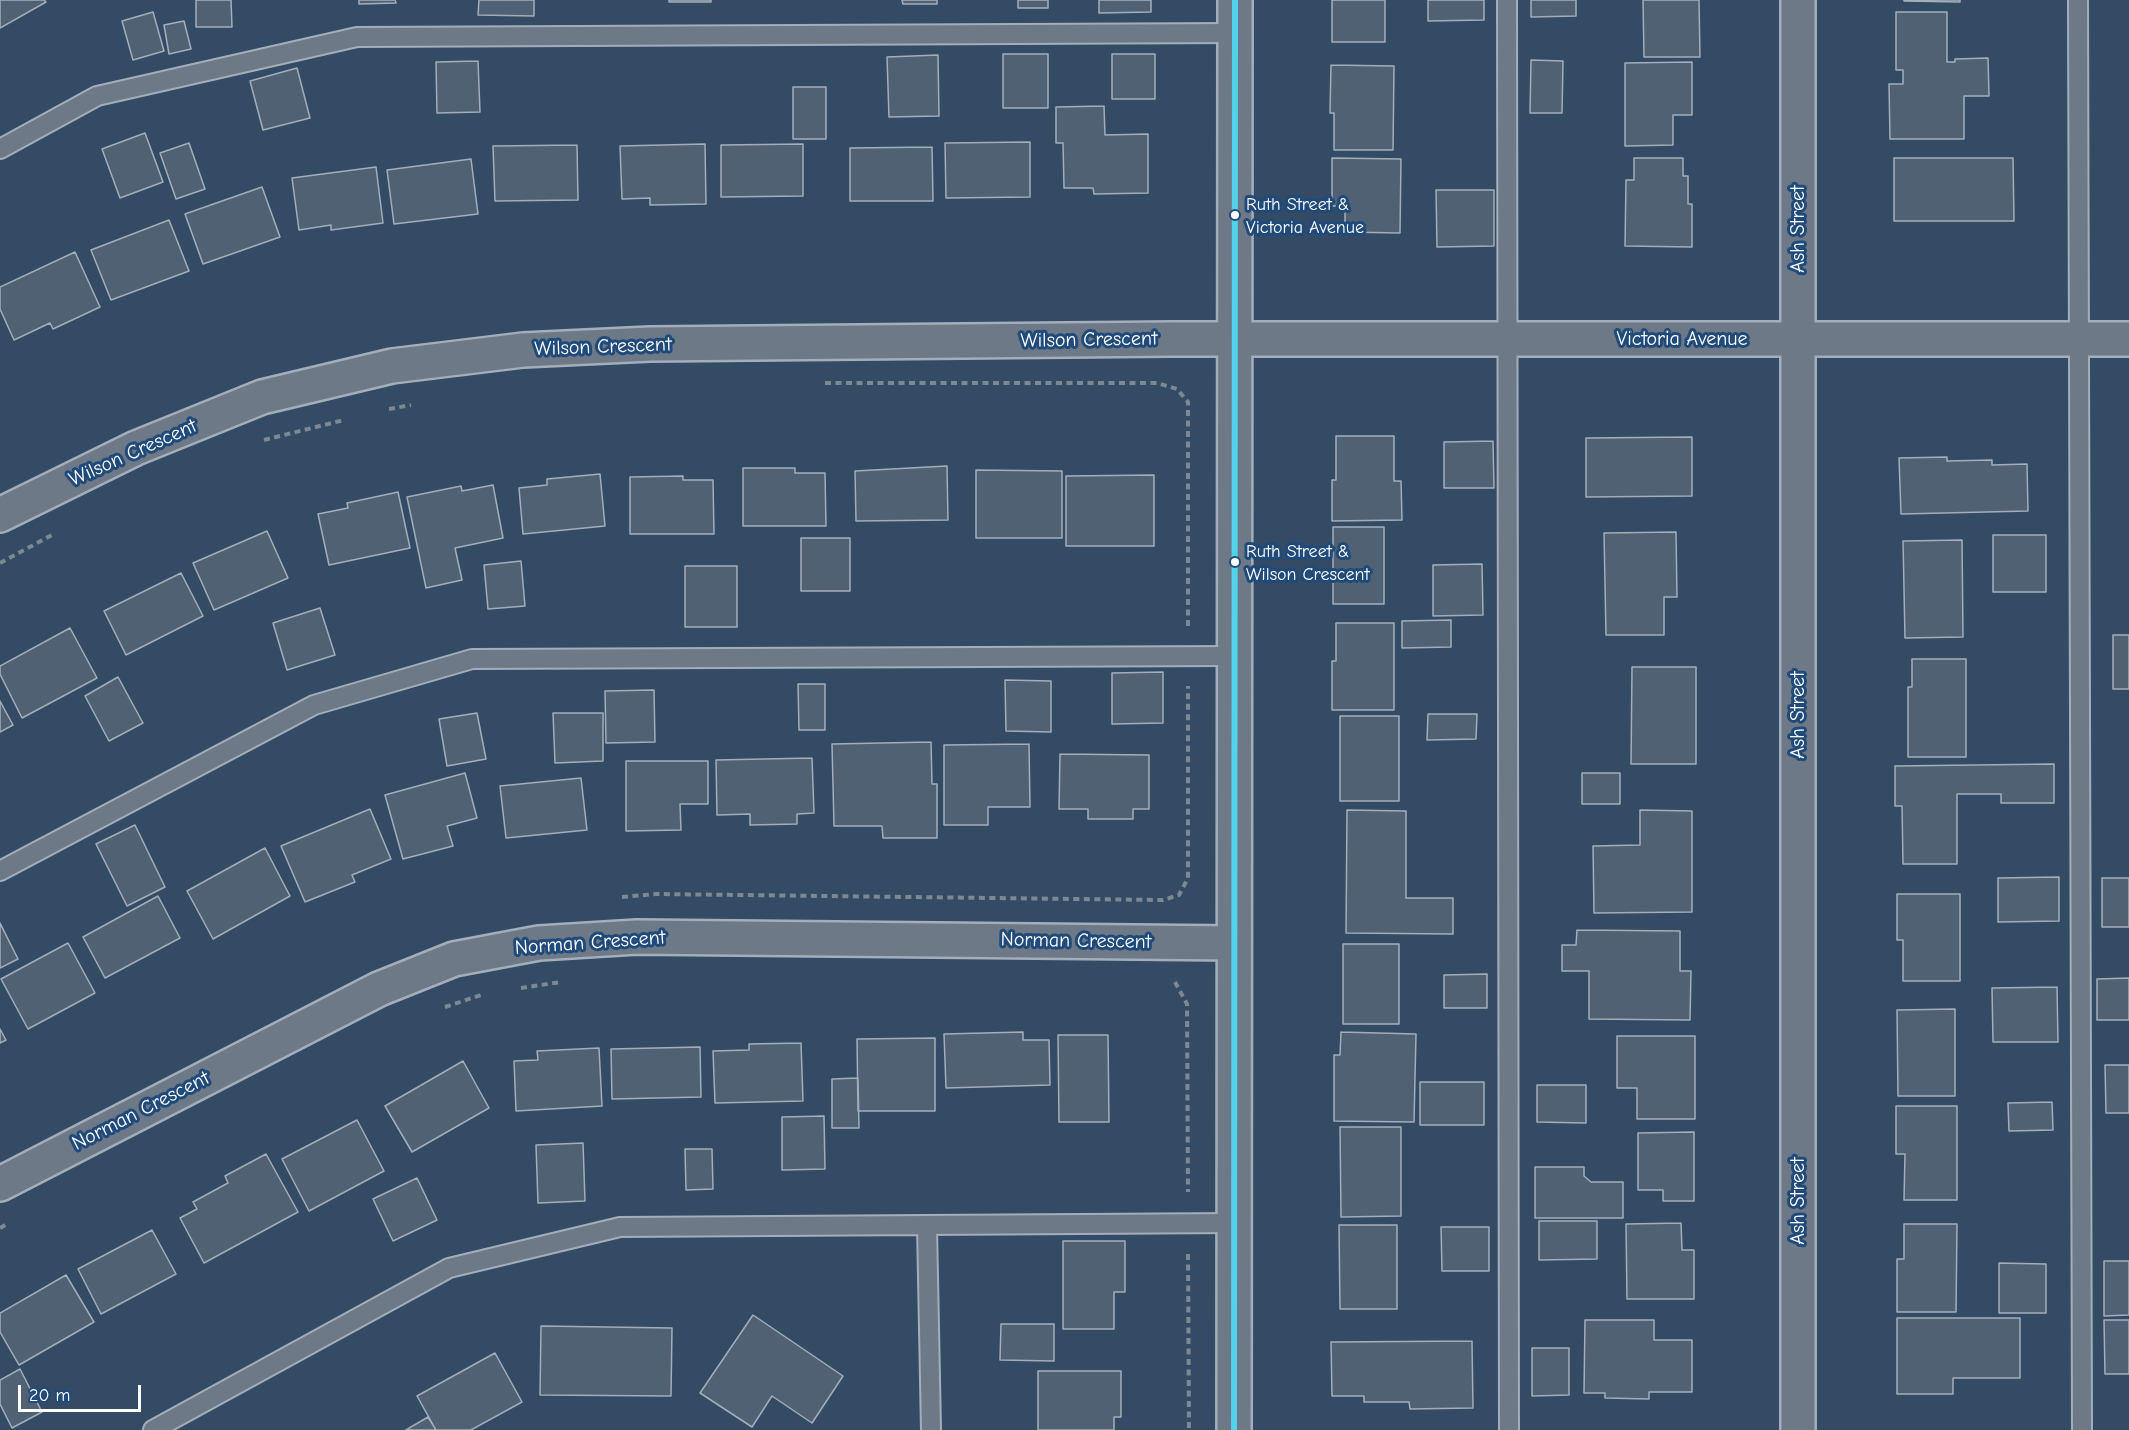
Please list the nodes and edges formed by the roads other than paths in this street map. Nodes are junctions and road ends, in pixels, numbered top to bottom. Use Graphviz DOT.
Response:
graph roads {
  1 [pos="1235,0"];
  2 [pos="1507,0"];
  3 [pos="1798,0"];
  4 [pos="2078,0"];
  5 [pos="1235,33"];
  6 [pos="0,149"];
  7 [pos="1235,339"];
  8 [pos="1506,339"];
  9 [pos="1798,339"];
  10 [pos="2079,339"];
  11 [pos="2129,339"];
  12 [pos="0,515"];
  13 [pos="1235,656"];
  14 [pos="0,871"];
  15 [pos="1234,943"];
  16 [pos="0,1184"];
  17 [pos="1234,1223"];
  18 [pos="927,1226"];
  19 [pos="153,1430"];
  20 [pos="931,1430"];
  21 [pos="1234,1430"];
  22 [pos="1509,1430"];
  23 [pos="1798,1430"];
  24 [pos="2082,1430"];
  1 -- 5 [label="street"];
  2 -- 8 [label="lane"];
  3 -- 9 [label="street, Ash Street"];
  4 -- 10 [label="lane"];
  5 -- 6 [label="lane"];
  5 -- 7 [label="street"];
  7 -- 8 [label="street, Victoria Avenue"];
  7 -- 12 [label="street, Wilson Crescent"];
  7 -- 13 [label="street"];
  8 -- 9 [label="street, Victoria Avenue"];
  8 -- 22 [label="lane"];
  9 -- 10 [label="street, Victoria Avenue"];
  9 -- 23 [label="street, Ash Street"];
  10 -- 11 [label="street, Victoria Avenue"];
  10 -- 24 [label="lane"];
  13 -- 14 [label="lane"];
  13 -- 15 [label="street"];
  15 -- 16 [label="street, Norman Crescent"];
  15 -- 17 [label="street"];
  17 -- 18 [label="lane"];
  17 -- 21 [label="street"];
  18 -- 19 [label="lane"];
  18 -- 20 [label="lane"];
}
